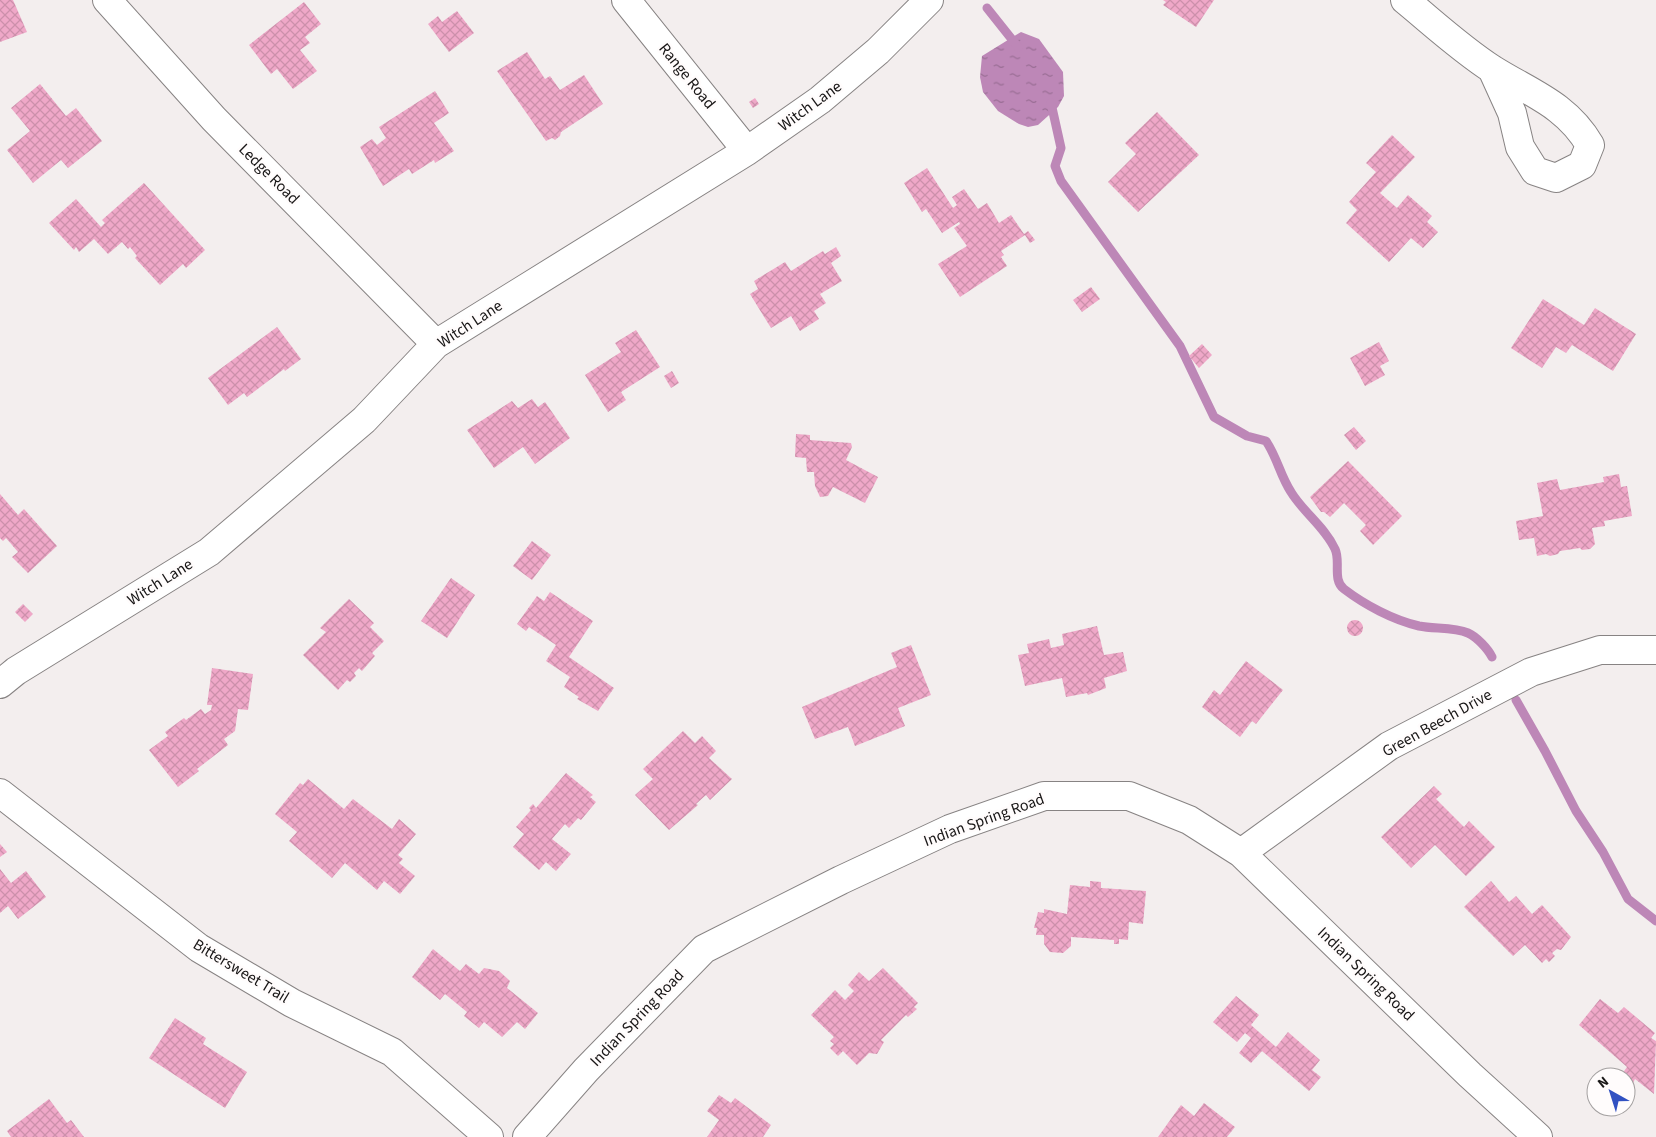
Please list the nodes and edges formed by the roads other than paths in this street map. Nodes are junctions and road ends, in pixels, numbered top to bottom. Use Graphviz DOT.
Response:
graph roads {
  1 [pos="107,0"];
  2 [pos="626,0"];
  3 [pos="929,0"];
  4 [pos="1405,0"];
  5 [pos="1492,69"];
  6 [pos="747,151"];
  7 [pos="436,344"];
  8 [pos="1656,650"];
  9 [pos="5,670"];
  10 [pos="0,793"];
  11 [pos="1241,853"];
  12 [pos="489,1137"];
  13 [pos="527,1137"];
  14 [pos="1538,1137"];
  1 -- 7 [label="street, Ledge Road"];
  2 -- 6 [label="street, Range Road"];
  3 -- 6 [label="street, Witch Lane"];
  4 -- 5 [label="street"];
  6 -- 7 [label="street, Witch Lane"];
  7 -- 9 [label="street, Witch Lane"];
  8 -- 11 [label="street, Green Beech Drive"];
  10 -- 12 [label="street, Bittersweet Trail"];
  11 -- 13 [label="street, Indian Spring Road"];
  11 -- 14 [label="street, Indian Spring Road"];
}
